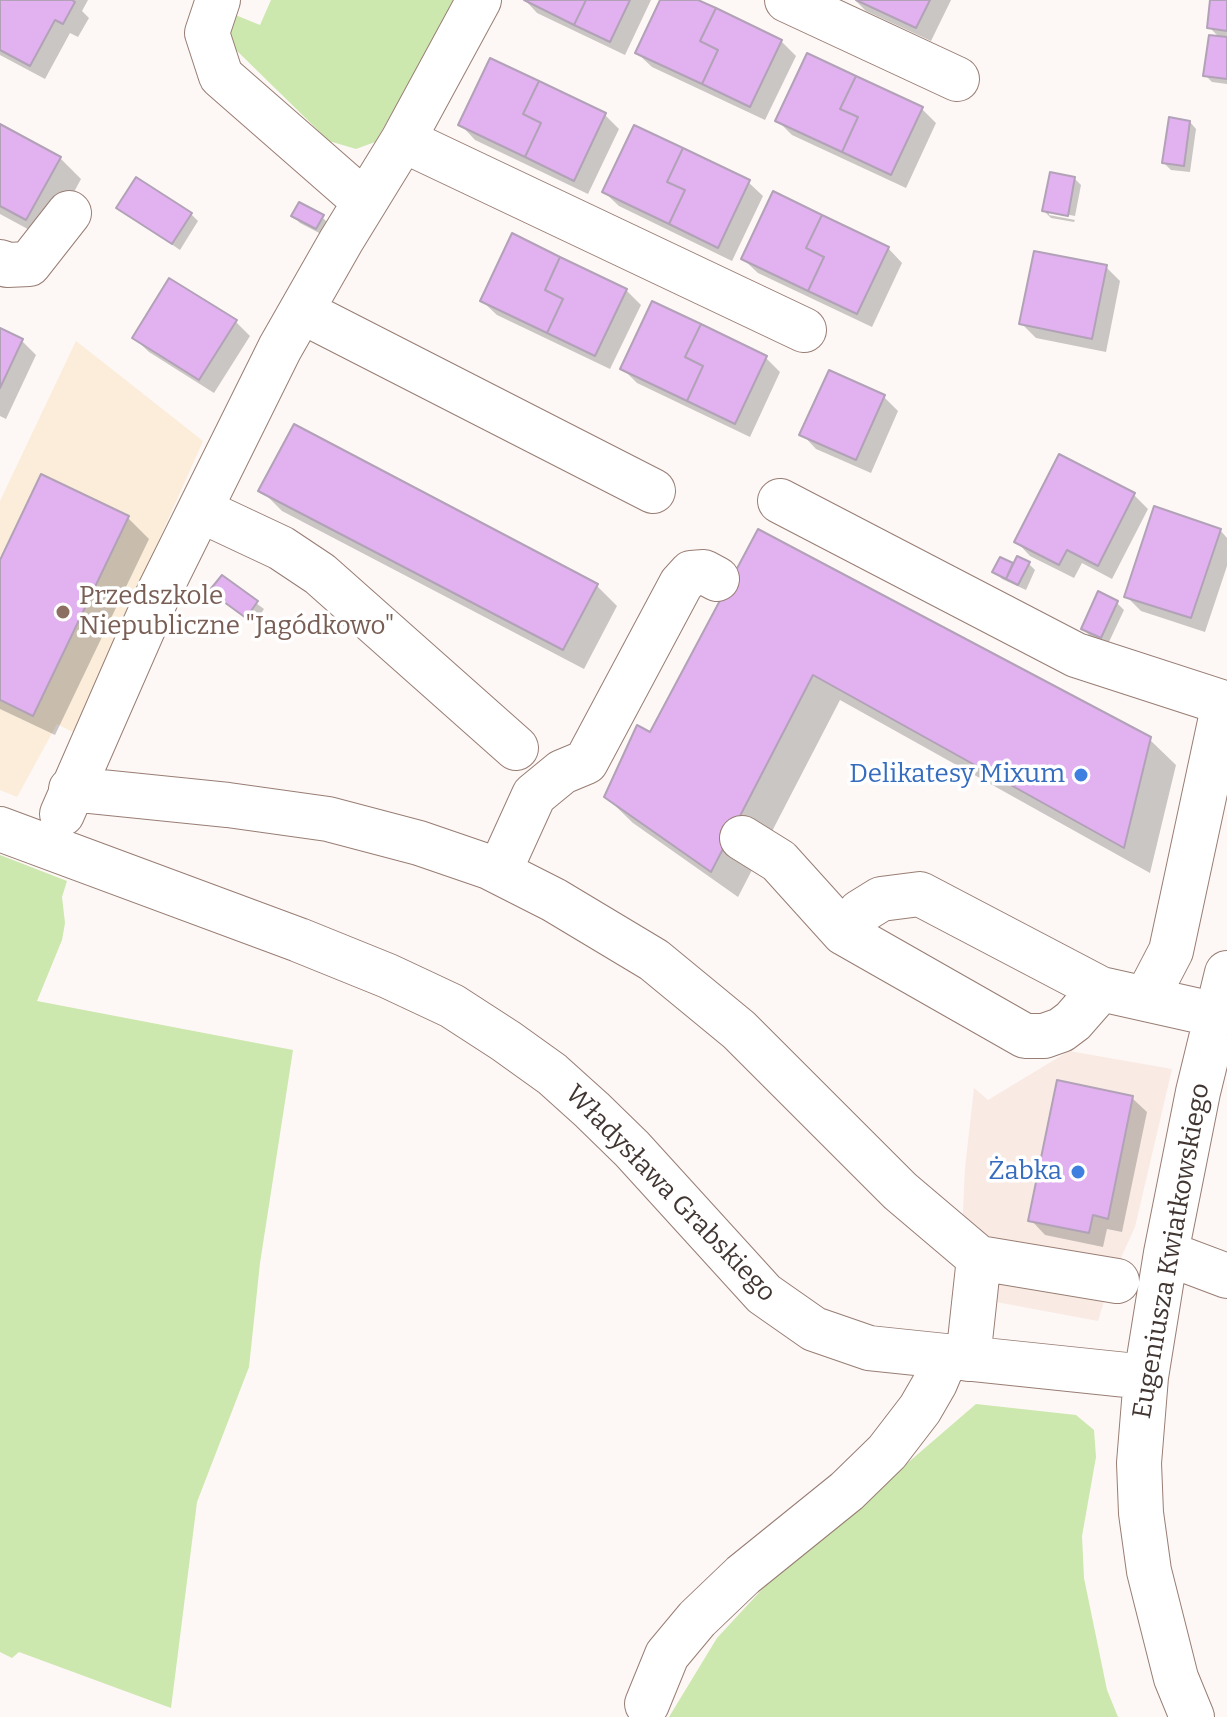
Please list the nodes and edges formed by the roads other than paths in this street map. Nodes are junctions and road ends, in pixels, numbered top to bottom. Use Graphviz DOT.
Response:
graph roads {
  1 [pos="218,0"];
  2 [pos="479,0"];
  3 [pos="787,0"];
  4 [pos="957,79"];
  5 [pos="403,140"];
  6 [pos="365,202"];
  7 [pos="69,213"];
  8 [pos="0,262"];
  9 [pos="301,311"];
  10 [pos="804,330"];
  11 [pos="653,491"];
  12 [pos="780,501"];
  13 [pos="200,510"];
  14 [pos="717,579"];
  15 [pos="1226,704"];
  16 [pos="516,748"];
  17 [pos="71,789"];
  18 [pos="0,829"];
  19 [pos="742,838"];
  20 [pos="50,847"];
  21 [pos="499,872"];
  22 [pos="844,933"];
  23 [pos="1227,973"];
  24 [pos="1101,989"];
  25 [pos="1146,999"];
  26 [pos="1217,1015"];
  27 [pos="1166,1253"];
  28 [pos="979,1258"];
  29 [pos="1227,1276"];
  30 [pos="1117,1281"];
  31 [pos="957,1358"];
  32 [pos="1146,1377"];
  33 [pos="647,1704"];
  34 [pos="1192,1717"];
  1 -- 6 [label="street"];
  2 -- 5 [label="street"];
  3 -- 4 [label="street"];
  5 -- 6 [label="street"];
  5 -- 10 [label="street"];
  6 -- 9 [label="street"];
  7 -- 8 [label="street"];
  9 -- 11 [label="street"];
  9 -- 13 [label="street"];
  12 -- 15 [label="street"];
  13 -- 16 [label="street"];
  13 -- 17 [label="street"];
  14 -- 21 [label="street"];
  15 -- 25 [label="street"];
  17 -- 20 [label="street"];
  17 -- 21 [label="street"];
  18 -- 20 [label="street, Władysława Grabskiego"];
  19 -- 22 [label="street"];
  20 -- 31 [label="street, Władysława Grabskiego"];
  21 -- 28 [label="street"];
  22 -- 24 [label="street"];
  22 -- 24 [label="street"];
  23 -- 26 [label="street, Eugeniusza Kwiatkowskiego"];
  24 -- 25 [label="street"];
  25 -- 26 [label="street"];
  26 -- 27 [label="street, Eugeniusza Kwiatkowskiego"];
  27 -- 29 [label="street"];
  27 -- 32 [label="street, Eugeniusza Kwiatkowskiego"];
  28 -- 30 [label="street"];
  28 -- 31 [label="street"];
  31 -- 32 [label="street, Władysława Grabskiego"];
  31 -- 33 [label="street"];
  32 -- 34 [label="street, Eugeniusza Kwiatkowskiego"];
}
